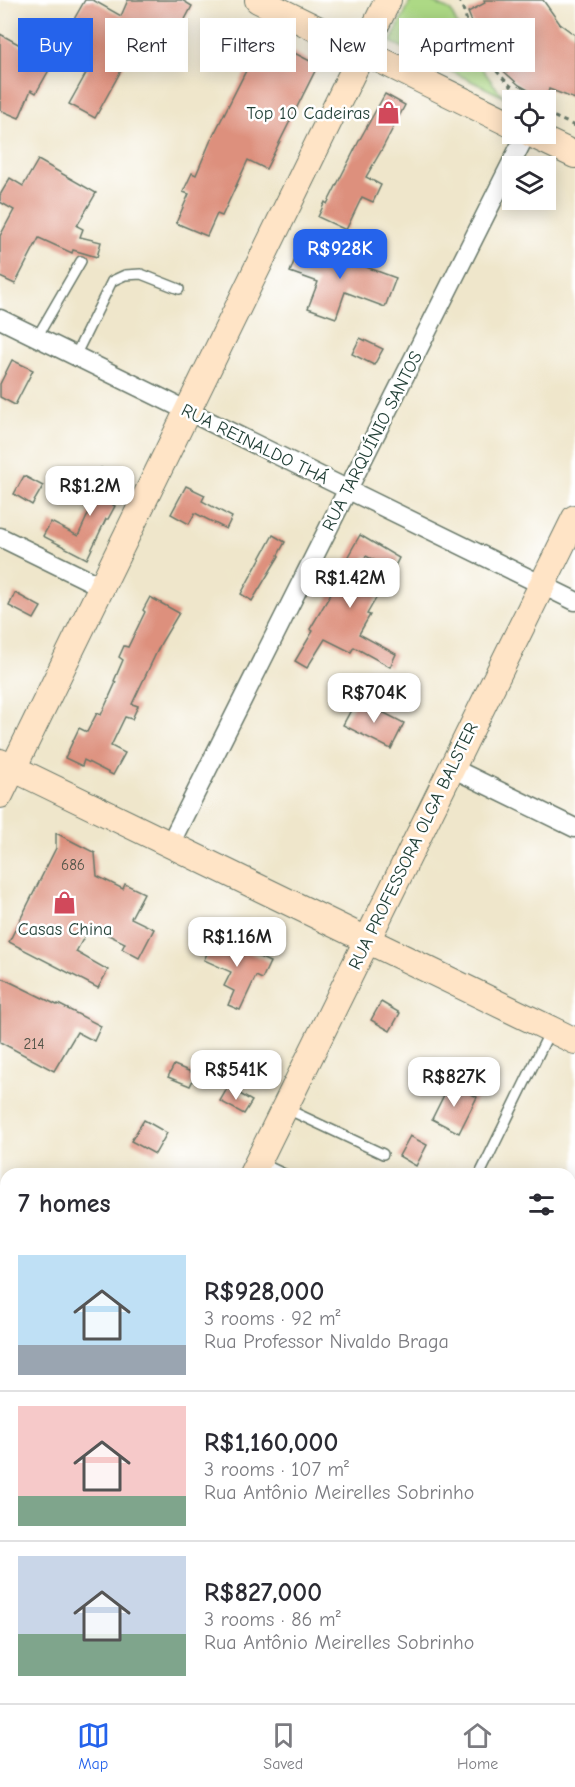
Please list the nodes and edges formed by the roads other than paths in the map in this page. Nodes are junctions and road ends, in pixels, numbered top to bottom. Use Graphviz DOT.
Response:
graph roads {
  1 [pos="258,0"];
  2 [pos="388,0"];
  3 [pos="379,18"];
  4 [pos="308,24"];
  5 [pos="387,63"];
  6 [pos="353,72"];
  7 [pos="502,120"];
  8 [pos="521,144"];
  9 [pos="552,144"];
  10 [pos="575,155"];
  11 [pos="81,261"];
  12 [pos="179,289"];
  13 [pos="0,319"];
  14 [pos="37,337"];
  15 [pos="75,356"];
  16 [pos="187,411"];
  17 [pos="347,490"];
  18 [pos="575,518"];
  19 [pos="0,537"];
  20 [pos="542,585"];
  21 [pos="102,586"];
  22 [pos="575,601"];
  23 [pos="7,765"];
  24 [pos="452,768"];
  25 [pos="0,795"];
  26 [pos="575,828"];
  27 [pos="170,844"];
  28 [pos="367,940"];
  29 [pos="551,1029"];
  30 [pos="575,1041"];
  31 [pos="285,1108"];
  32 [pos="383,1154"];
  33 [pos="255,1168"];
  34 [pos="483,1168"];
  1 -- 4 [label="main road"];
  2 -- 3 [label="main road"];
  5 -- 7 [label="main road"];
  6 -- 16 [label="main road"];
  8 -- 17 [label="street, RUA TARQUÍNIO SANTOS"];
  9 -- 10 [label="main road"];
  11 -- 14 [label="lane"];
  12 -- 15 [label="lane"];
  13 -- 14 [label="street, RUA REINALDO THÁ"];
  14 -- 15 [label="street, RUA REINALDO THÁ"];
  15 -- 16 [label="street, RUA REINALDO THÁ"];
  16 -- 17 [label="street, RUA REINALDO THÁ"];
  16 -- 21 [label="main road"];
  17 -- 20 [label="street, RUA REINALDO THÁ"];
  17 -- 27 [label="street, RUA TARQUÍNIO SANTOS"];
  18 -- 20 [label="main road, RUA PROFESSORA OLGA BALSTER"];
  19 -- 21 [label="street"];
  20 -- 22 [label="street, RUA REINALDO THÁ"];
  20 -- 24 [label="main road, RUA PROFESSORA OLGA BALSTER"];
  21 -- 23 [label="main road"];
  23 -- 25 [label="main road"];
  23 -- 27 [label="main road"];
  24 -- 26 [label="street"];
  24 -- 28 [label="main road, RUA PROFESSORA OLGA BALSTER"];
  27 -- 28 [label="main road"];
  28 -- 29 [label="main road"];
  28 -- 31 [label="main road, RUA PROFESSORA OLGA BALSTER"];
  29 -- 30 [label="main road"];
  29 -- 34 [label="lane"];
  31 -- 32 [label="lane"];
  31 -- 33 [label="main road, RUA PROFESSORA OLGA BALSTER"];
}
